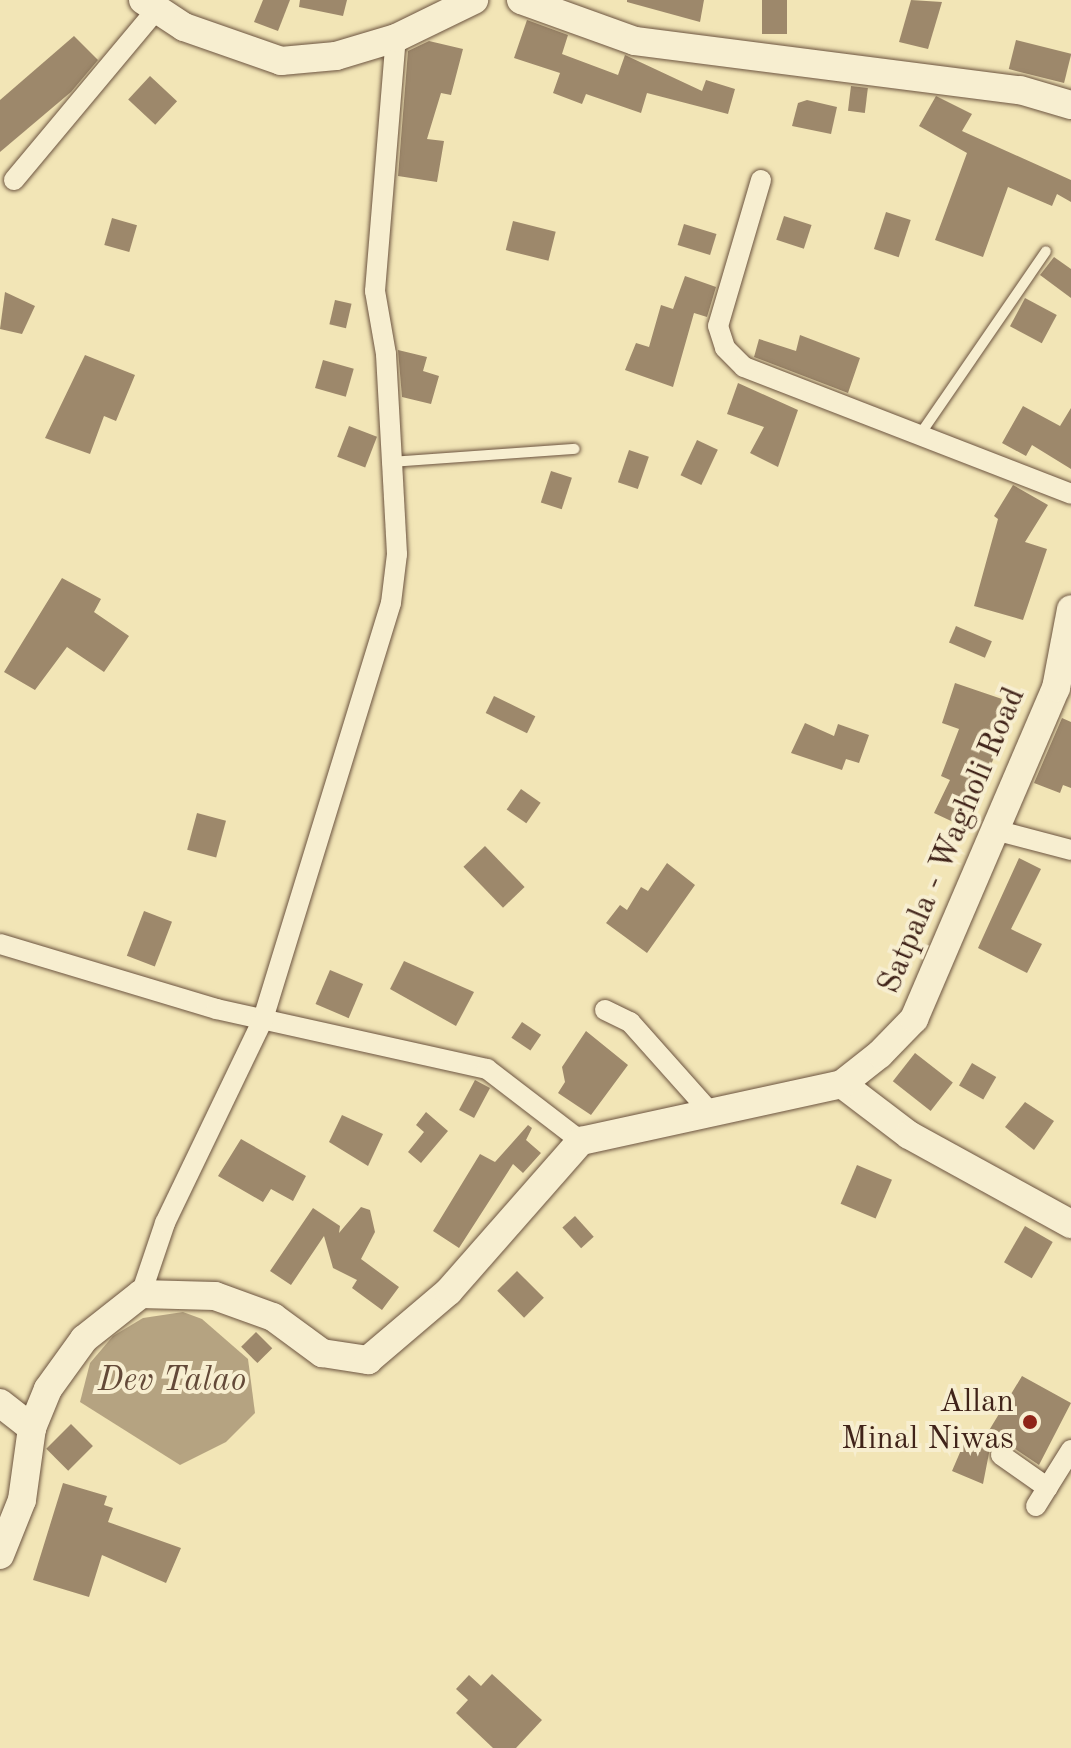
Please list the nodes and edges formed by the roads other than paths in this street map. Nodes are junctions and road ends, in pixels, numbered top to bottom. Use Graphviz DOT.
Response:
graph roads {
  1 [pos="474,0"];
  2 [pos="521,0"];
  3 [pos="148,3"];
  4 [pos="396,38"];
  5 [pos="1071,105"];
  6 [pos="14,180"];
  7 [pos="761,180"];
  8 [pos="1046,251"];
  9 [pos="919,436"];
  10 [pos="575,449"];
  11 [pos="392,462"];
  12 [pos="1071,494"];
  13 [pos="1071,609"];
  14 [pos="995,830"];
  15 [pos="1071,850"];
  16 [pos="0,944"];
  17 [pos="605,1010"];
  18 [pos="263,1019"];
  19 [pos="842,1084"];
  20 [pos="711,1113"];
  21 [pos="581,1141"];
  22 [pos="1071,1224"];
  23 [pos="141,1294"];
  24 [pos="0,1403"];
  25 [pos="32,1428"];
  26 [pos="1071,1450"];
  27 [pos="1001,1455"];
  28 [pos="1048,1488"];
  29 [pos="1036,1506"];
  30 [pos="0,1555"];
  1 -- 4 [label="main road"];
  2 -- 5 [label="main road"];
  3 -- 4 [label="main road"];
  3 -- 6 [label="street"];
  4 -- 11 [label="street"];
  7 -- 9 [label="street"];
  8 -- 9 [label="lane"];
  9 -- 12 [label="street"];
  10 -- 11 [label="lane"];
  11 -- 18 [label="street"];
  13 -- 14 [label="main road, Satpala - Wagholi Road"];
  14 -- 15 [label="street"];
  14 -- 19 [label="main road, Satpala - Wagholi Road"];
  16 -- 18 [label="street"];
  17 -- 20 [label="street"];
  18 -- 21 [label="street"];
  18 -- 23 [label="street"];
  19 -- 20 [label="main road, Satpala - Wagholi Road"];
  19 -- 22 [label="main road"];
  20 -- 21 [label="main road, Satpala - Wagholi Road"];
  21 -- 23 [label="main road"];
  23 -- 25 [label="main road"];
  24 -- 25 [label="main road"];
  25 -- 30 [label="main road"];
  26 -- 28 [label="street"];
  27 -- 28 [label="street"];
  28 -- 29 [label="street"];
}
